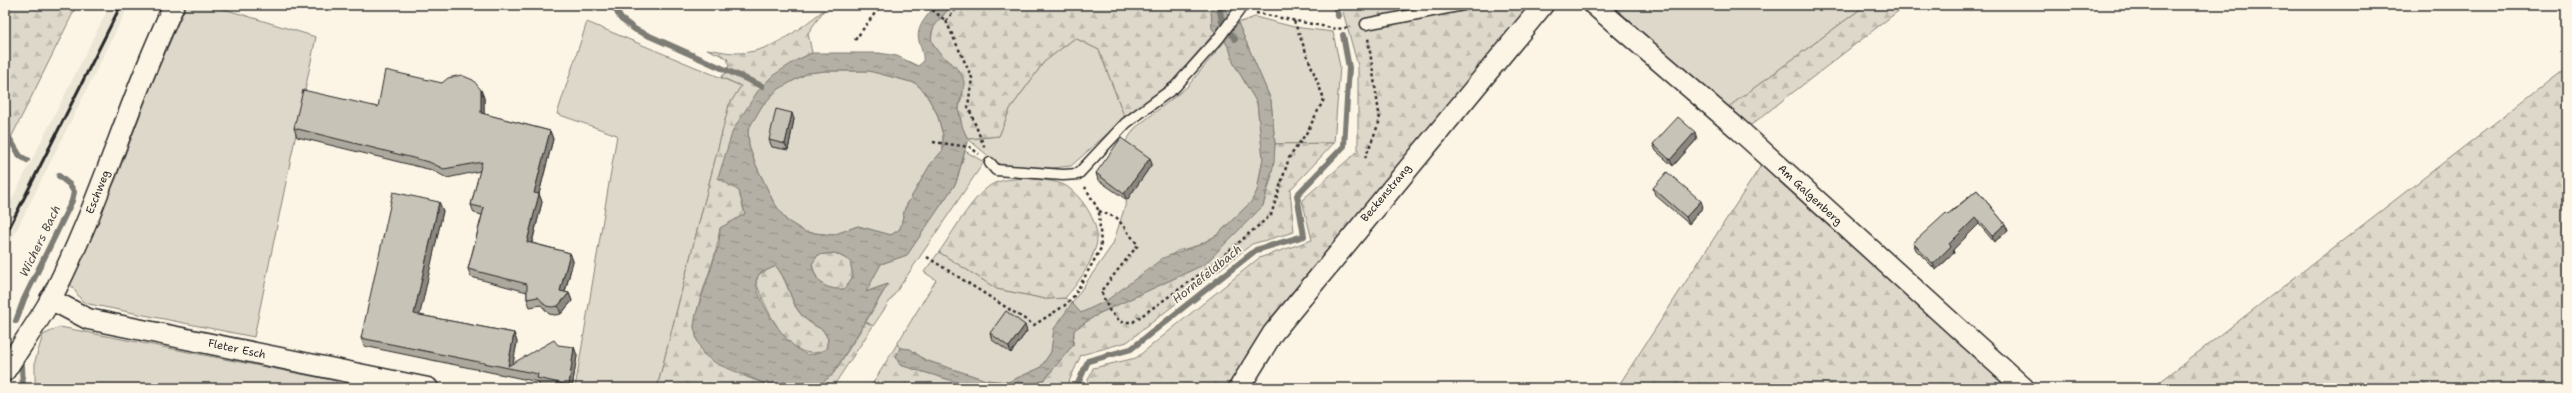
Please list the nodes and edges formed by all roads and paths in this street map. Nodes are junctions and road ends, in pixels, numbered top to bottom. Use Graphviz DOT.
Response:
graph roads {
  1 [pos="174,5"];
  2 [pos="881,5"];
  3 [pos="959,5"];
  4 [pos="1463,5"];
  5 [pos="1594,5"];
  6 [pos="930,6"];
  7 [pos="1539,6"];
  8 [pos="1239,10"];
  9 [pos="1294,20"];
  10 [pos="946,21"];
  11 [pos="1366,24"];
  12 [pos="855,40"];
  13 [pos="933,142"];
  14 [pos="970,147"];
  15 [pos="1365,158"];
  16 [pos="990,163"];
  17 [pos="1078,174"];
  18 [pos="1099,211"];
  19 [pos="927,258"];
  20 [pos="50,299"];
  21 [pos="5,371"];
  22 [pos="428,388"];
  23 [pos="1238,388"];
  24 [pos="2024,388"];
  1 -- 20 [label="street, Eschweg"];
  2 -- 12 [label="path"];
  3 -- 10 [label="path"];
  4 -- 11 [label="lane"];
  5 -- 24 [label="street, Am Galgenberg"];
  6 -- 10 [label="path"];
  7 -- 23 [label="street, Beckenstrang"];
  8 -- 9 [label="path"];
  8 -- 17 [label="lane"];
  9 -- 11 [label="path"];
  9 -- 18 [label="path"];
  10 -- 16 [label="path"];
  11 -- 15 [label="path"];
  13 -- 14 [label="path"];
  16 -- 17 [label="lane"];
  17 -- 18 [label="path"];
  18 -- 19 [label="path"];
  20 -- 21 [label="street, Eschweg"];
  20 -- 22 [label="street, Fleter Esch"];
}
